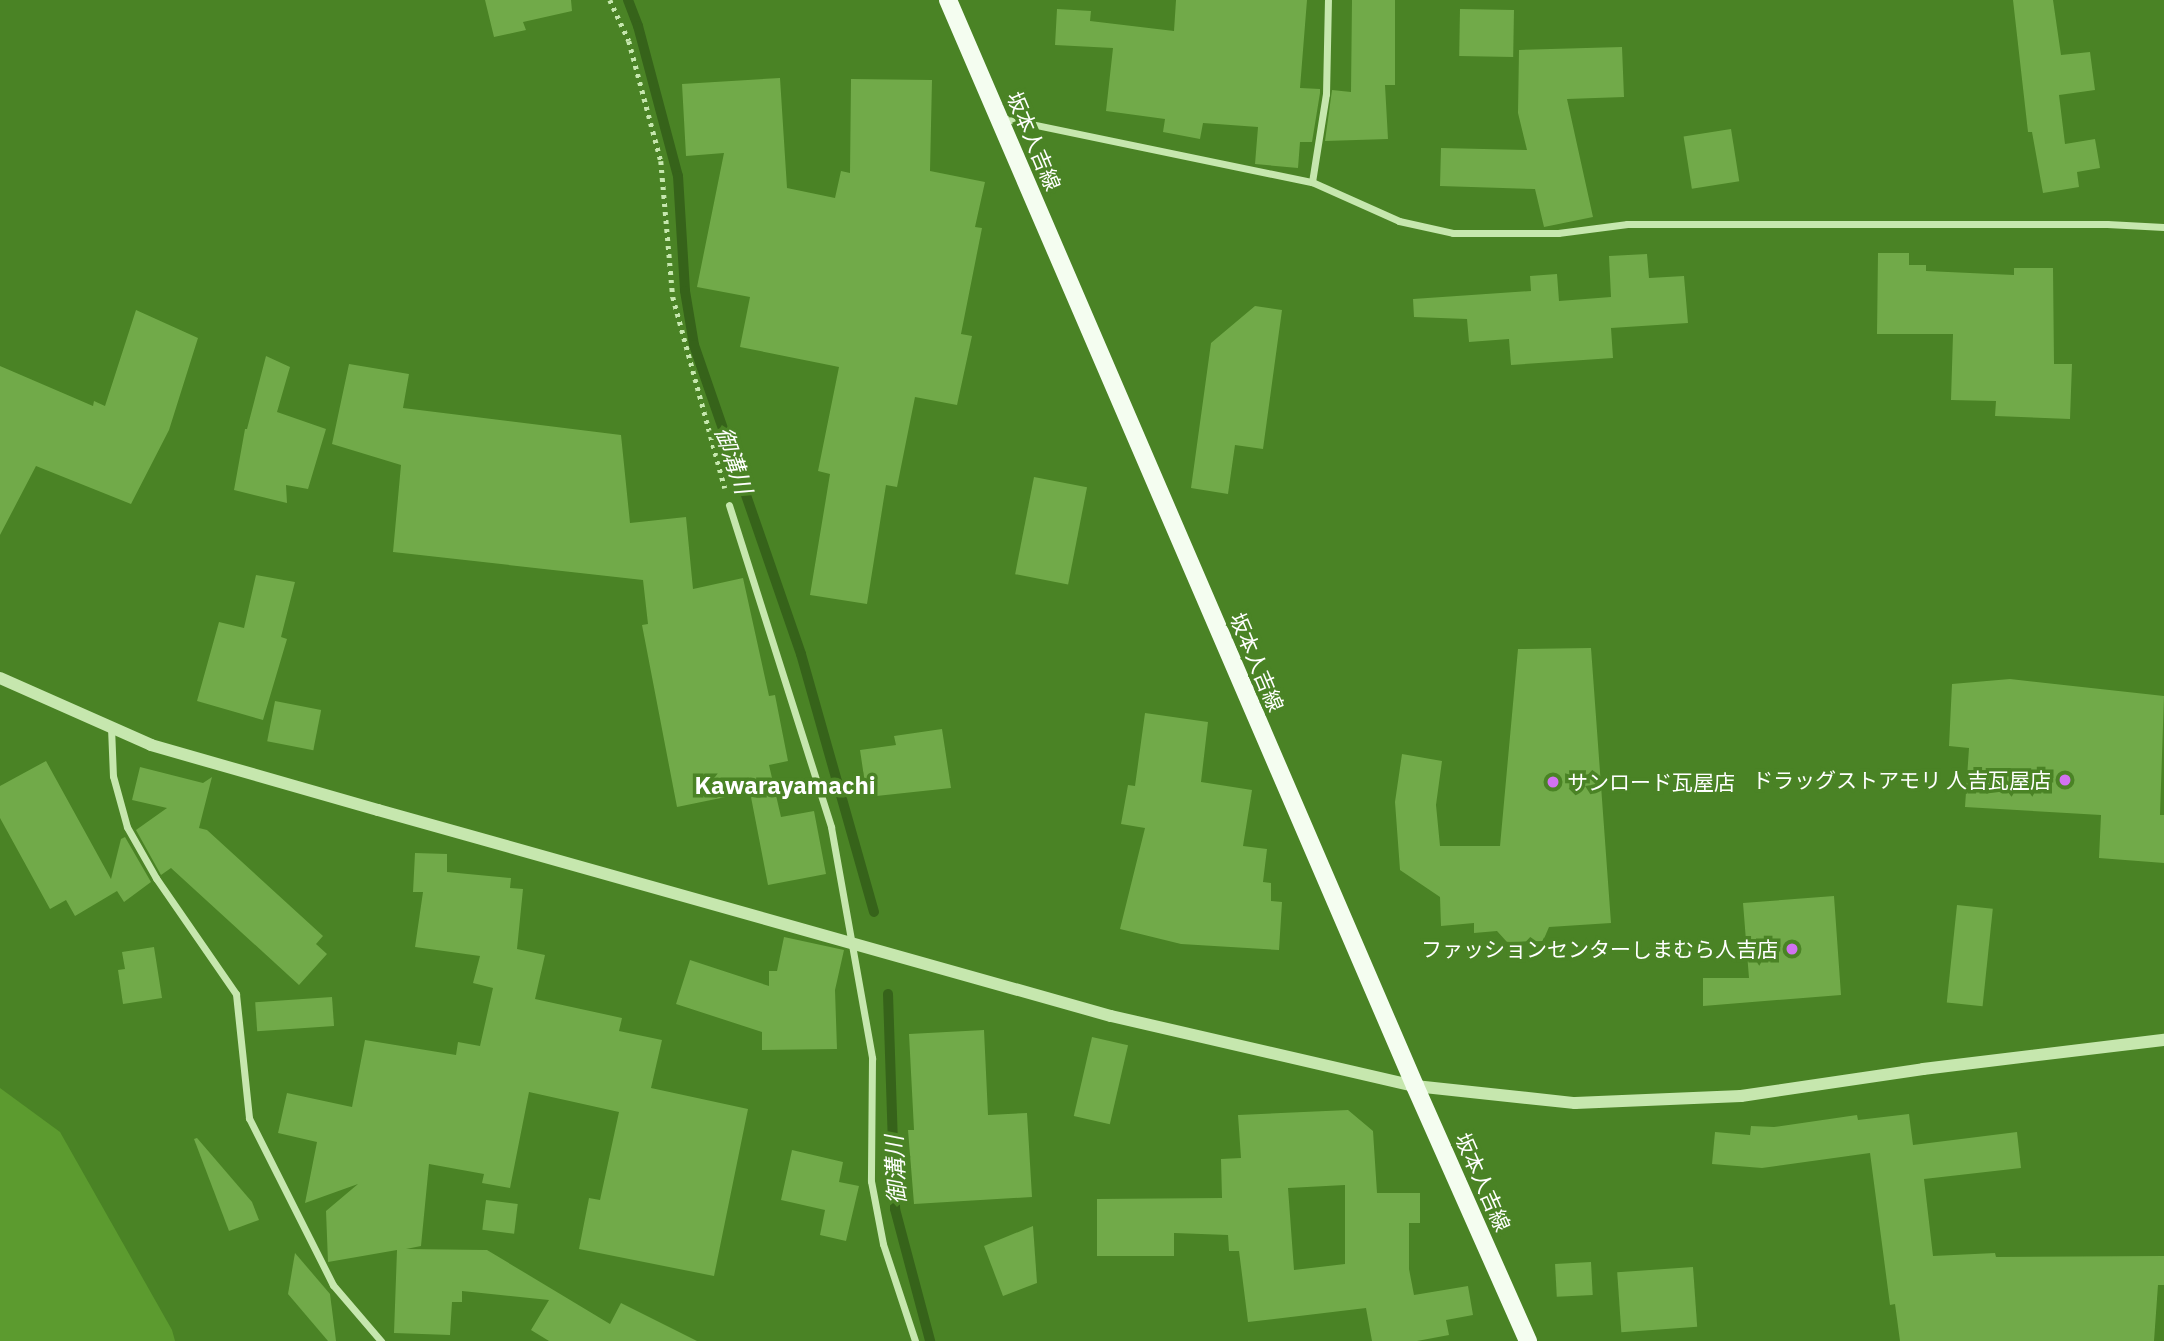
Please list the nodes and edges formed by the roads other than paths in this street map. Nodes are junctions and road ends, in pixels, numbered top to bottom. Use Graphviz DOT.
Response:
graph roads {
  1 [pos="948,0"];
  2 [pos="1328,0"];
  3 [pos="999,118"];
  4 [pos="1312,182"];
  5 [pos="2164,227"];
  6 [pos="729,505"];
  7 [pos="0,678"];
  8 [pos="111,727"];
  9 [pos="852,941"];
  10 [pos="2164,1040"];
  11 [pos="1415,1086"];
  12 [pos="381,1341"];
  13 [pos="915,1341"];
  14 [pos="1528,1341"];
  1 -- 3 [label="main road, 坂本人吉線"];
  2 -- 4 [label="street"];
  3 -- 4 [label="street"];
  3 -- 11 [label="main road, 坂本人吉線"];
  4 -- 5 [label="street"];
  6 -- 9 [label="street"];
  7 -- 8 [label="street"];
  8 -- 9 [label="street"];
  8 -- 12 [label="street"];
  9 -- 11 [label="street"];
  9 -- 13 [label="street"];
  10 -- 11 [label="street"];
  11 -- 14 [label="main road, 坂本人吉線"];
}
